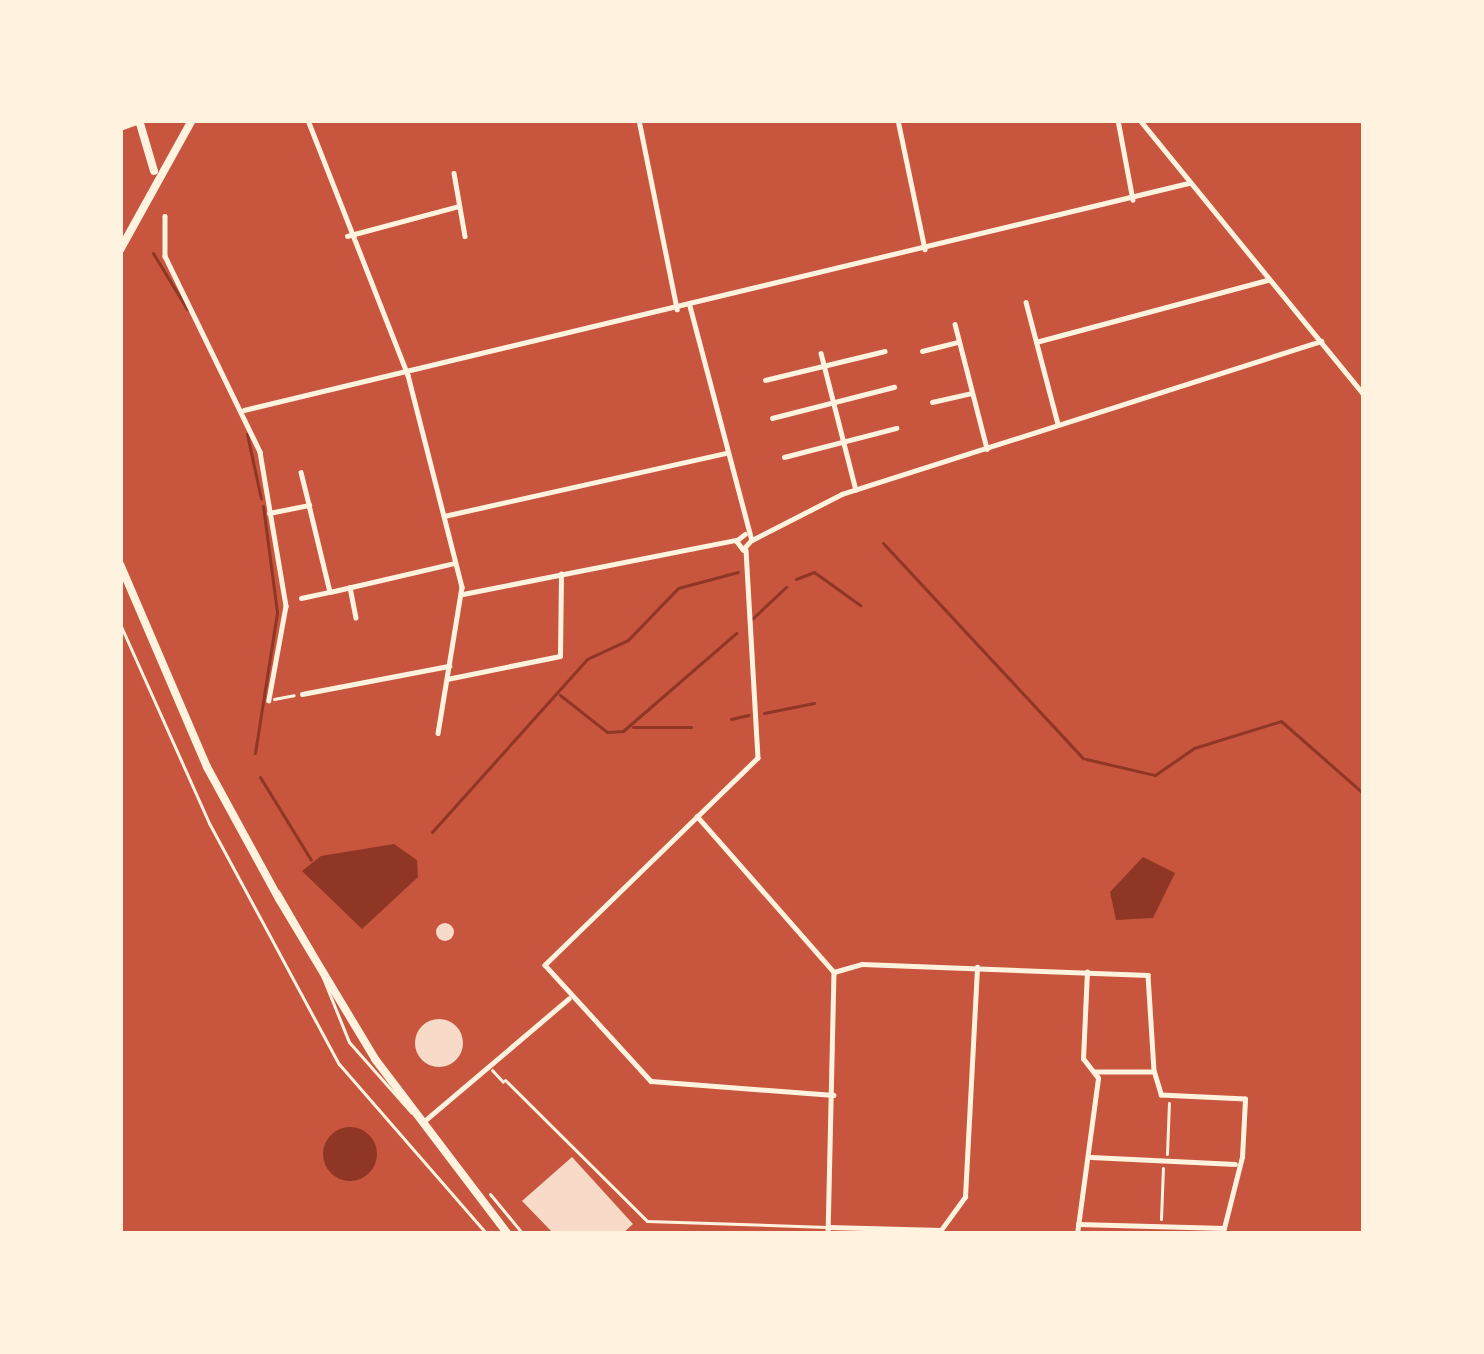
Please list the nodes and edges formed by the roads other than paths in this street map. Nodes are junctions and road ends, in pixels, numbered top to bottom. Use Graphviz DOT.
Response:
graph roads {
  1 [pos="139,120"];
  2 [pos="192,120"];
  3 [pos="308,120"];
  4 [pos="639,120"];
  5 [pos="898,120"];
  6 [pos="1118,120"];
  7 [pos="1140,120"];
  8 [pos="120,127"];
  9 [pos="150,133"];
  10 [pos="173,137"];
  11 [pos="154,173"];
  12 [pos="454,173"];
  13 [pos="1189,183"];
  14 [pos="1133,200"];
  15 [pos="459,206"];
  16 [pos="165,216"];
  17 [pos="346,236"];
  18 [pos="465,236"];
  19 [pos="925,249"];
  20 [pos="120,250"];
  21 [pos="1268,280"];
  22 [pos="1026,302"];
  23 [pos="690,306"];
  24 [pos="677,309"];
  25 [pos="955,324"];
  26 [pos="1036,341"];
  27 [pos="1321,341"];
  28 [pos="959,342"];
  29 [pos="885,350"];
  30 [pos="922,351"];
  31 [pos="821,353"];
  32 [pos="823,366"];
  33 [pos="405,367"];
  34 [pos="765,380"];
  35 [pos="894,387"];
  36 [pos="972,393"];
  37 [pos="1364,395"];
  38 [pos="832,401"];
  39 [pos="932,402"];
  40 [pos="244,410"];
  41 [pos="772,418"];
  42 [pos="1059,426"];
  43 [pos="896,428"];
  44 [pos="843,441"];
  45 [pos="987,449"];
  46 [pos="728,453"];
  47 [pos="784,457"];
  48 [pos="301,472"];
  49 [pos="856,490"];
  50 [pos="309,505"];
  51 [pos="269,513"];
  52 [pos="444,516"];
  53 [pos="746,534"];
  54 [pos="736,540"];
  55 [pos="752,540"];
  56 [pos="746,550"];
  57 [pos="456,562"];
  58 [pos="120,564"];
  59 [pos="561,574"];
  60 [pos="350,587"];
  61 [pos="330,592"];
  62 [pos="463,594"];
  63 [pos="301,598"];
  64 [pos="356,617"];
  65 [pos="448,667"];
  66 [pos="446,679"];
  67 [pos="302,694"];
  68 [pos="269,700"];
  69 [pos="438,733"];
  70 [pos="697,816"];
  71 [pos="977,968"];
  72 [pos="1087,971"];
  73 [pos="833,972"];
  74 [pos="569,999"];
  75 [pos="492,1070"];
  76 [pos="1095,1072"];
  77 [pos="1154,1072"];
  78 [pos="833,1094"];
  79 [pos="419,1120"];
  80 [pos="1088,1157"];
  81 [pos="1235,1164"];
  82 [pos="1078,1224"];
  83 [pos="828,1230"];
  84 [pos="508,1234"];
  85 [pos="1077,1234"];
  1 -- 8 [label="main road"];
  1 -- 9 [label="main road"];
  2 -- 10 [label="main road"];
  3 -- 17 [label="street"];
  4 -- 24 [label="street"];
  5 -- 19 [label="street"];
  6 -- 14 [label="street"];
  7 -- 13 [label="street"];
  9 -- 10 [label="main road"];
  9 -- 11 [label="main road"];
  10 -- 11 [label="main road"];
  11 -- 20 [label="main road"];
  12 -- 15 [label="street"];
  13 -- 14 [label="street"];
  13 -- 21 [label="street"];
  14 -- 19 [label="street"];
  15 -- 17 [label="street"];
  15 -- 18 [label="street"];
  16 -- 40 [label="street"];
  17 -- 33 [label="street"];
  19 -- 23 [label="street"];
  21 -- 26 [label="street"];
  21 -- 27 [label="street"];
  22 -- 26 [label="street"];
  23 -- 24 [label="street"];
  23 -- 46 [label="street"];
  24 -- 33 [label="street"];
  25 -- 28 [label="street"];
  26 -- 42 [label="street"];
  27 -- 37 [label="street"];
  27 -- 42 [label="street"];
  28 -- 30 [label="street"];
  28 -- 36 [label="street"];
  29 -- 32 [label="street"];
  31 -- 32 [label="street"];
  32 -- 34 [label="street"];
  32 -- 38 [label="street"];
  33 -- 40 [label="street"];
  33 -- 52 [label="street"];
  35 -- 38 [label="street"];
  36 -- 39 [label="street"];
  36 -- 45 [label="street"];
  38 -- 41 [label="street"];
  38 -- 44 [label="street"];
  40 -- 51 [label="street"];
  42 -- 45 [label="street"];
  43 -- 44 [label="street"];
  44 -- 47 [label="street"];
  44 -- 49 [label="street"];
  45 -- 49 [label="street"];
  46 -- 52 [label="street"];
  46 -- 53 [label="street"];
  48 -- 50 [label="street"];
  49 -- 55 [label="street"];
  50 -- 51 [label="street"];
  50 -- 61 [label="street"];
  51 -- 68 [label="street"];
  52 -- 57 [label="street"];
  53 -- 54 [label="street"];
  53 -- 55 [label="street"];
  54 -- 56 [label="street"];
  54 -- 59 [label="street"];
  55 -- 56 [label="street"];
  56 -- 70 [label="street"];
  57 -- 60 [label="street"];
  57 -- 62 [label="street"];
  58 -- 79 [label="main road"];
  59 -- 62 [label="street"];
  59 -- 66 [label="street"];
  60 -- 61 [label="street"];
  60 -- 64 [label="street"];
  61 -- 63 [label="street"];
  62 -- 65 [label="street"];
  65 -- 66 [label="street"];
  65 -- 67 [label="street"];
  66 -- 69 [label="street"];
  70 -- 73 [label="street"];
  70 -- 74 [label="street"];
  71 -- 72 [label="street"];
  71 -- 73 [label="street"];
  71 -- 83 [label="street"];
  72 -- 76 [label="street"];
  72 -- 77 [label="street"];
  73 -- 78 [label="street"];
  74 -- 75 [label="street"];
  74 -- 78 [label="street"];
  75 -- 79 [label="street"];
  75 -- 83 [label="lane"];
  76 -- 77 [label="street"];
  76 -- 80 [label="street"];
  77 -- 81 [label="street"];
  78 -- 83 [label="street"];
  79 -- 84 [label="main road"];
  80 -- 81 [label="street"];
  80 -- 82 [label="street"];
  81 -- 82 [label="street"];
  82 -- 85 [label="street"];
}
